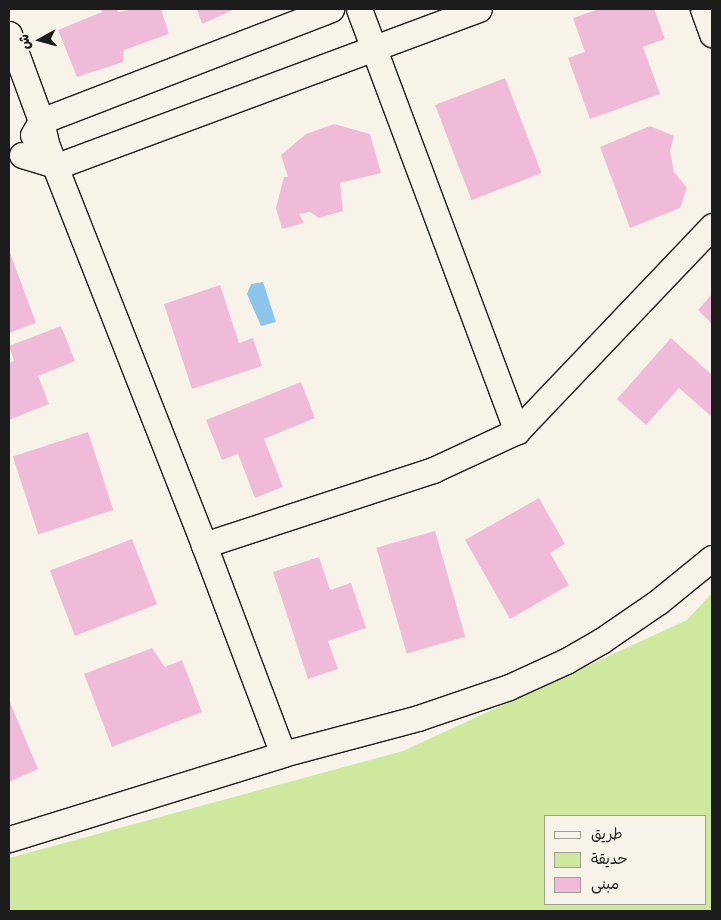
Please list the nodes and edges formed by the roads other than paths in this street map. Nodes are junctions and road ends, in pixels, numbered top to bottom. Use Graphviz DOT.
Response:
graph roads {
  1 [pos="331,9"];
  2 [pos="359,9"];
  3 [pos="479,9"];
  4 [pos="703,9"];
  5 [pos="9,34"];
  6 [pos="712,34"];
  7 [pos="372,48"];
  8 [pos="41,121"];
  9 [pos="15,157"];
  10 [pos="56,166"];
  11 [pos="712,226"];
  12 [pos="517,431"];
  13 [pos="204,546"];
  14 [pos="712,558"];
  15 [pos="283,754"];
  16 [pos="9,839"];
  1 -- 8 [label="street"];
  2 -- 7 [label="street"];
  3 -- 7 [label="street"];
  4 -- 6 [label="street"];
  5 -- 8 [label="street"];
  7 -- 10 [label="street"];
  7 -- 12 [label="street"];
  8 -- 9 [label="street"];
  8 -- 10 [label="street"];
  9 -- 10 [label="street"];
  10 -- 13 [label="street"];
  11 -- 12 [label="street"];
  12 -- 13 [label="street"];
  13 -- 15 [label="street"];
  14 -- 15 [label="street"];
  15 -- 16 [label="street"];
}
